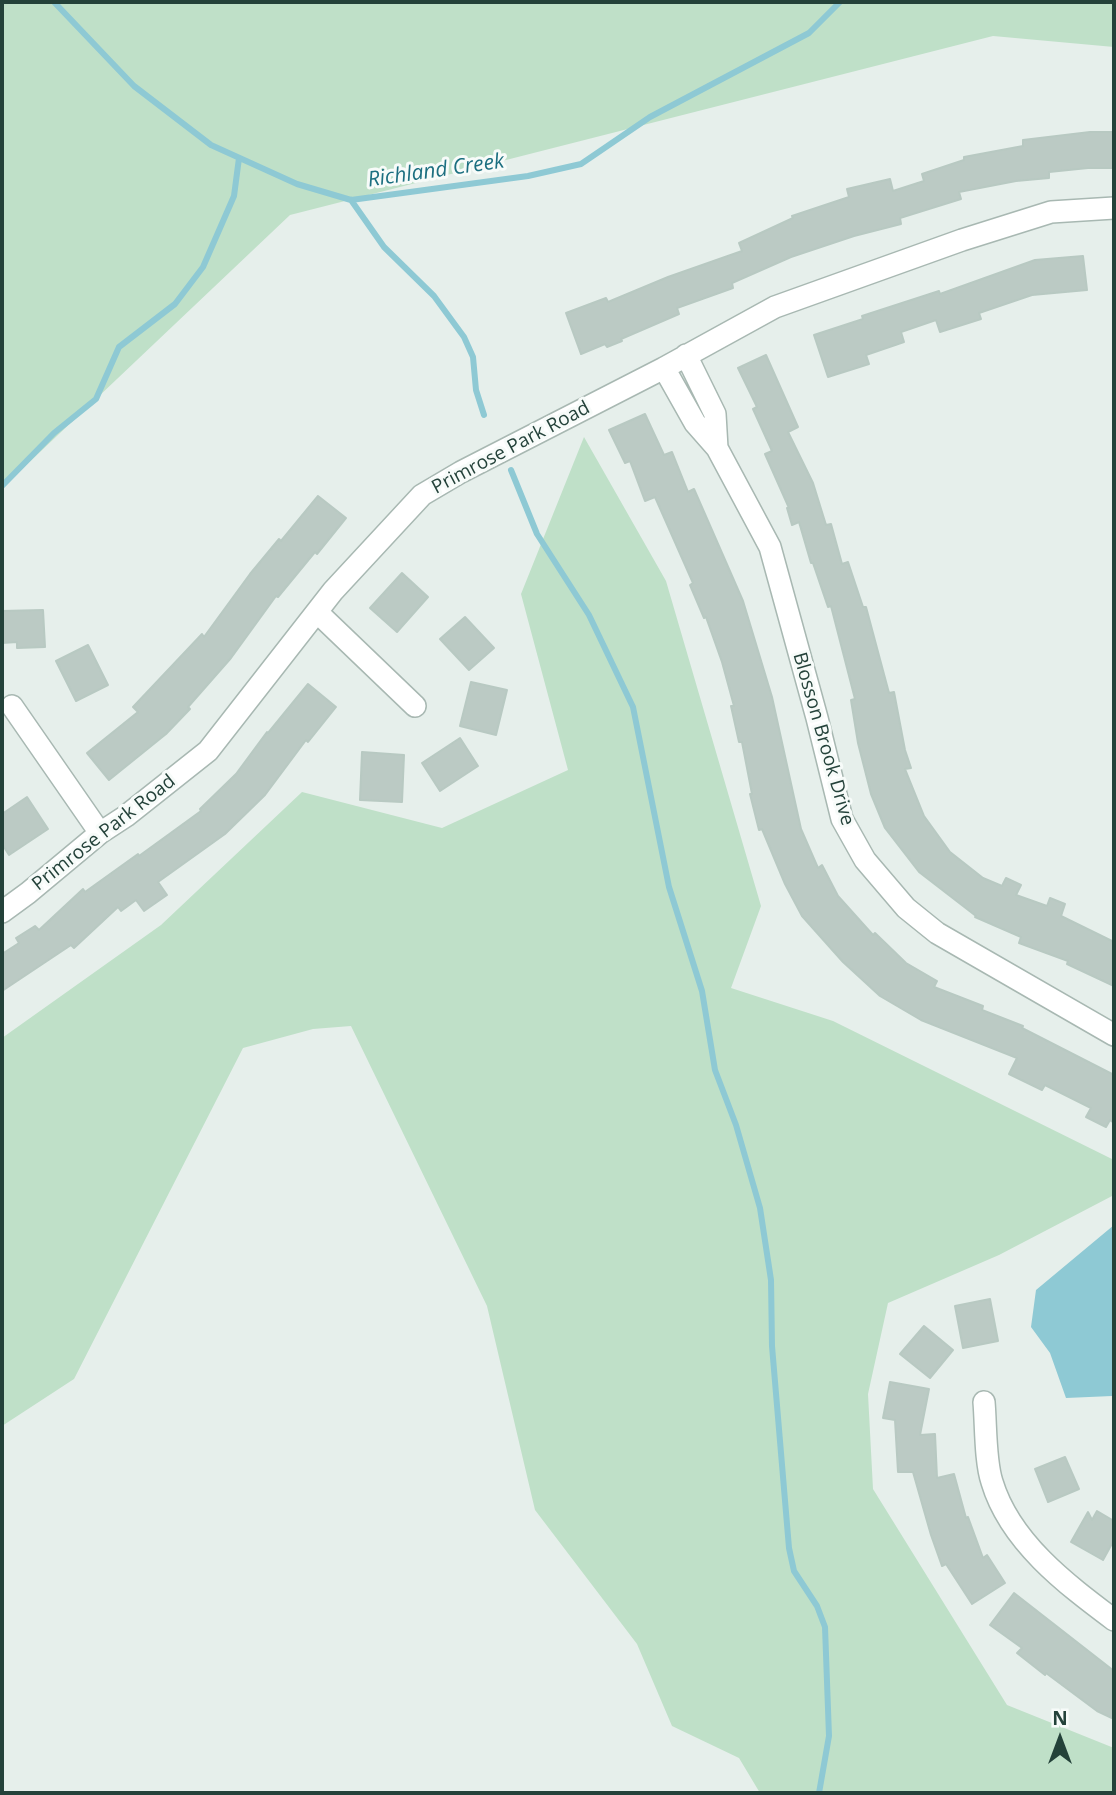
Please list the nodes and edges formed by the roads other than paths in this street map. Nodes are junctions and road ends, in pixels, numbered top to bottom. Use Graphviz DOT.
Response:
graph roads {
  1 [pos="1114,208"];
  2 [pos="686,355"];
  3 [pos="664,369"];
  4 [pos="717,449"];
  5 [pos="318,613"];
  6 [pos="12,706"];
  7 [pos="415,706"];
  8 [pos="100,833"];
  9 [pos="2,912"];
  10 [pos="1114,1035"];
  11 [pos="984,1402"];
  12 [pos="1112,1614"];
  1 -- 2 [label="street, Primrose Park Road"];
  2 -- 3 [label="street, Primrose Park Road"];
  2 -- 4 [label="street, Blosson Brook Drive"];
  3 -- 4 [label="street, Blosson Brook Drive"];
  3 -- 5 [label="street, Primrose Park Road"];
  4 -- 10 [label="street, Blosson Brook Drive"];
  5 -- 7 [label="street"];
  5 -- 8 [label="street, Primrose Park Road"];
  6 -- 8 [label="street"];
  8 -- 9 [label="street, Primrose Park Road"];
  11 -- 12 [label="street"];
}
